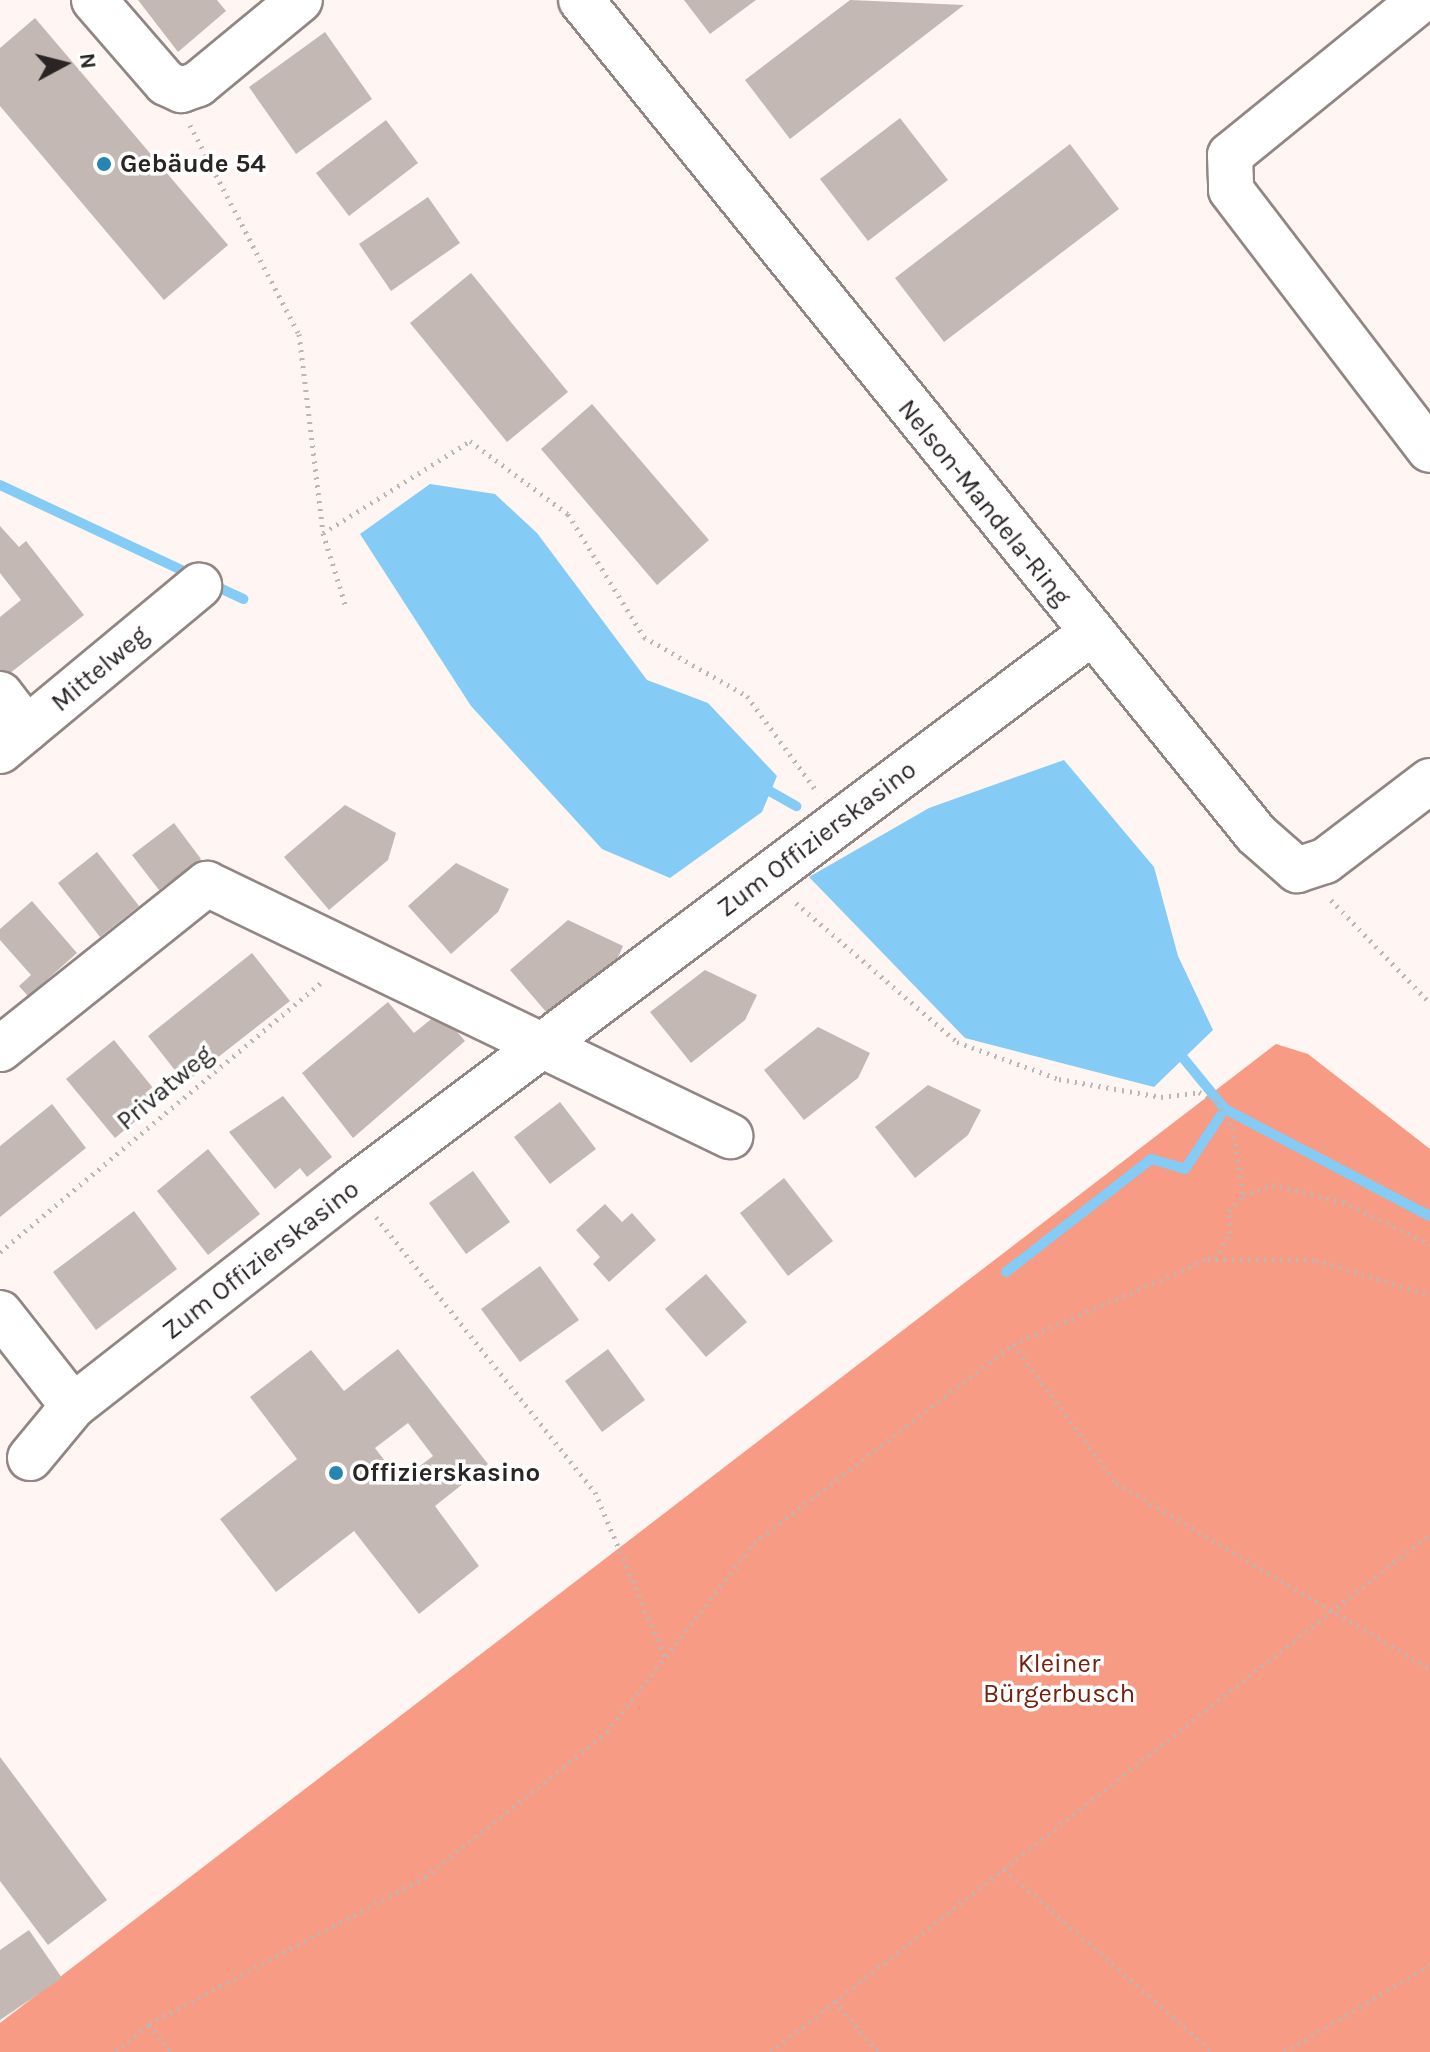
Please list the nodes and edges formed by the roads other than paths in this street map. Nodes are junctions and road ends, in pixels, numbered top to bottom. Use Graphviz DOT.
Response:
graph roads {
  1 [pos="94,0"];
  2 [pos="300,0"];
  3 [pos="581,0"];
  4 [pos="1421,0"];
  5 [pos="1430,450"];
  6 [pos="199,586"];
  7 [pos="1090,634"];
  8 [pos="0,694"];
  9 [pos="14,740"];
  10 [pos="1430,781"];
  11 [pos="546,1046"];
  12 [pos="0,1049"];
  13 [pos="730,1136"];
  14 [pos="0,1313"];
  15 [pos="73,1406"];
  16 [pos="30,1458"];
  1 -- 2 [label="street"];
  3 -- 7 [label="street, Nelson-Mandela-Ring"];
  4 -- 5 [label="street"];
  6 -- 9 [label="street, Mittelweg"];
  7 -- 10 [label="street, Nelson-Mandela-Ring"];
  7 -- 11 [label="street, Zum Offizierskasino"];
  8 -- 9 [label="street"];
  11 -- 12 [label="street"];
  11 -- 13 [label="street"];
  11 -- 15 [label="street, Zum Offizierskasino"];
  14 -- 15 [label="street"];
  15 -- 16 [label="street, Zum Offizierskasino"];
}
